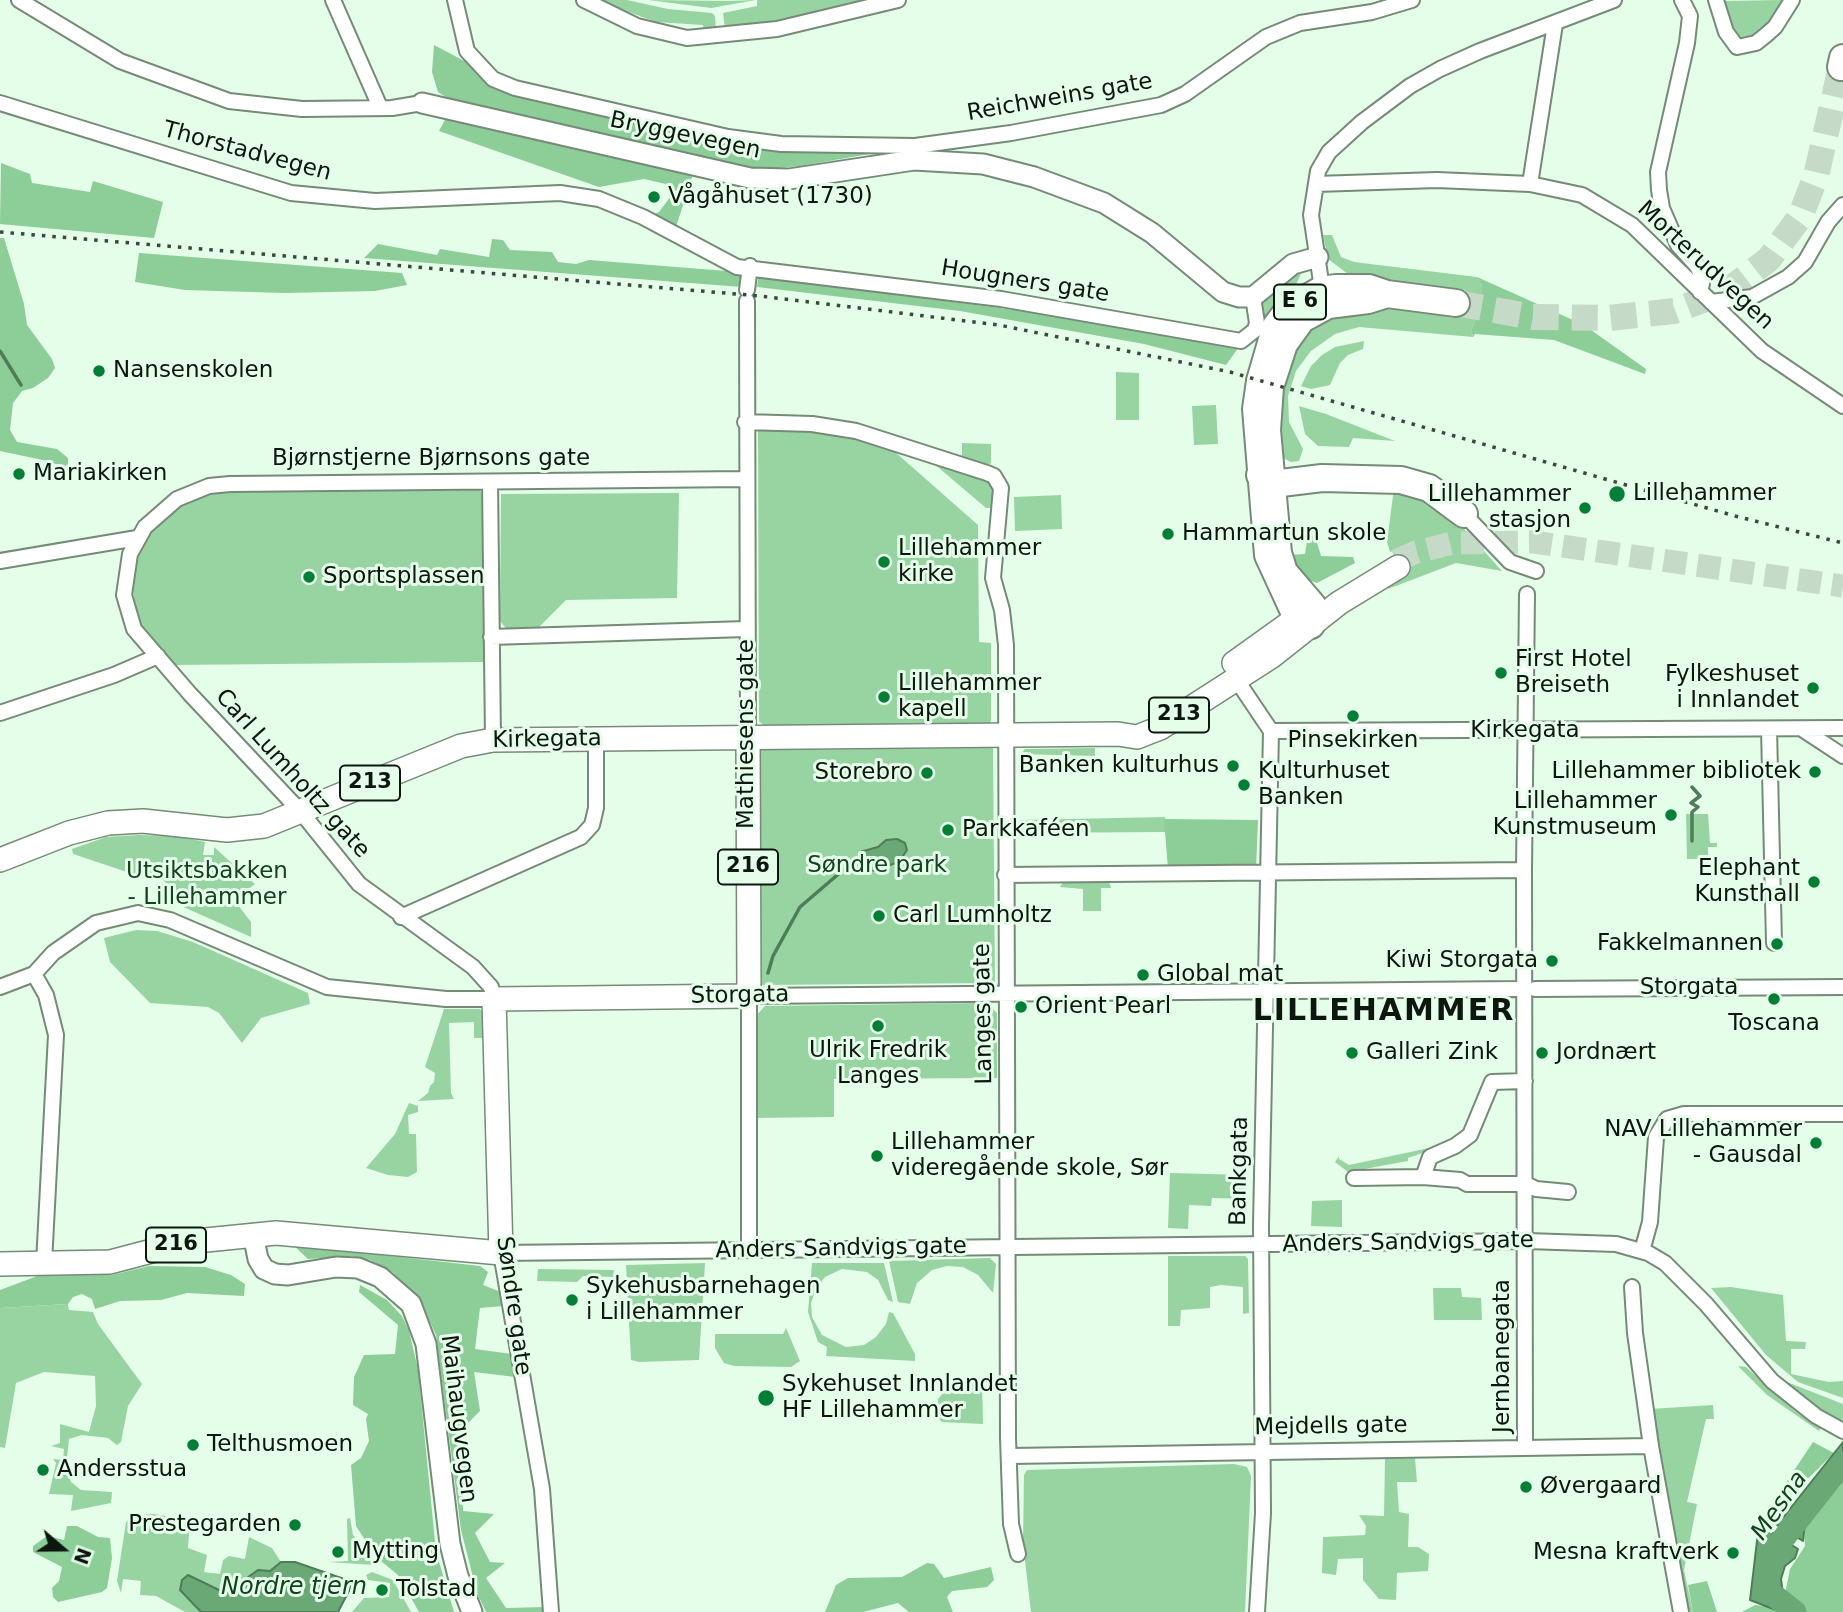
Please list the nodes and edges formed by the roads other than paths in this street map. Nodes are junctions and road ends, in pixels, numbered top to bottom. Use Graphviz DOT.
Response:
graph roads {
  1 [pos="19,0"];
  2 [pos="333,0"];
  3 [pos="455,0"];
  4 [pos="584,0"];
  5 [pos="898,0"];
  6 [pos="1412,0"];
  7 [pos="1614,0"];
  8 [pos="1682,0"];
  9 [pos="1716,0"];
  10 [pos="1792,0"];
  11 [pos="1555,24"];
  12 [pos="0,103"];
  13 [pos="422,103"];
  14 [pos="380,107"];
  15 [pos="915,153"];
  16 [pos="1316,184"];
  17 [pos="1530,184"];
  18 [pos="1843,205"];
  19 [pos="1319,259"];
  20 [pos="750,266"];
  21 [pos="1328,295"];
  22 [pos="1253,297"];
  23 [pos="1706,297"];
  24 [pos="1457,303"];
  25 [pos="1843,406"];
  26 [pos="745,422"];
  27 [pos="1268,475"];
  28 [pos="746,479"];
  29 [pos="489,482"];
  30 [pos="1464,514"];
  31 [pos="136,538"];
  32 [pos="0,561"];
  33 [pos="1536,571"];
  34 [pos="1527,594"];
  35 [pos="1307,617"];
  36 [pos="746,629"];
  37 [pos="491,637"];
  38 [pos="158,656"];
  39 [pos="1230,671"];
  40 [pos="0,713"];
  41 [pos="1843,728"];
  42 [pos="1769,729"];
  43 [pos="1802,729"];
  44 [pos="1525,731"];
  45 [pos="1271,732"];
  46 [pos="1004,736"];
  47 [pos="596,738"];
  48 [pos="748,738"];
  49 [pos="493,740"];
  50 [pos="1843,756"];
  51 [pos="300,812"];
  52 [pos="0,860"];
  53 [pos="1524,870"];
  54 [pos="1268,872"];
  55 [pos="1004,875"];
  56 [pos="401,916"];
  57 [pos="1773,943"];
  58 [pos="34,974"];
  59 [pos="1843,986"];
  60 [pos="0,987"];
  61 [pos="1526,989"];
  62 [pos="1265,991"];
  63 [pos="1006,994"];
  64 [pos="749,996"];
  65 [pos="494,999"];
  66 [pos="1525,1081"];
  67 [pos="1843,1114"];
  68 [pos="1423,1177"];
  69 [pos="1354,1178"];
  70 [pos="1526,1184"];
  71 [pos="1568,1192"];
  72 [pos="253,1234"];
  73 [pos="1527,1241"];
  74 [pos="1261,1244"];
  75 [pos="1008,1247"];
  76 [pos="749,1250"];
  77 [pos="1642,1251"];
  78 [pos="501,1254"];
  79 [pos="44,1263"];
  80 [pos="0,1264"];
  81 [pos="1632,1287"];
  82 [pos="1839,1429"];
  83 [pos="1525,1446"];
  84 [pos="1651,1446"];
  85 [pos="1262,1451"];
  86 [pos="1011,1456"];
  87 [pos="1018,1554"];
  88 [pos="472,1612"];
  89 [pos="551,1612"];
  90 [pos="1258,1612"];
  91 [pos="1681,1612"];
  1 -- 14 [label="street, Bryggevegen"];
  2 -- 14 [label="street"];
  3 -- 15 [label="street, Reichweins gate"];
  4 -- 5 [label="street"];
  6 -- 15 [label="street, Reichweins gate"];
  7 -- 11 [label="street"];
  8 -- 23 [label="street"];
  9 -- 10 [label="street"];
  11 -- 16 [label="street"];
  11 -- 17 [label="street"];
  12 -- 20 [label="street, Thorstadvegen"];
  13 -- 14 [label="street, Bryggevegen"];
  13 -- 15 [label="street, Bryggevegen"];
  15 -- 22 [label="street, Bryggevegen"];
  16 -- 17 [label="street, Morterudvegen"];
  16 -- 19 [label="street"];
  17 -- 23 [label="street, Morterudvegen"];
  18 -- 23 [label="street"];
  19 -- 21 [label="street"];
  19 -- 22 [label="street"];
  20 -- 22 [label="street, Hougners gate"];
  20 -- 26 [label="street, Mathiesens gate"];
  21 -- 24 [label="highway, E 6"];
  21 -- 27 [label="highway, E 6"];
  23 -- 25 [label="street, Morterudvegen"];
  26 -- 28 [label="street, Mathiesens gate"];
  26 -- 46 [label="street, Langes gate"];
  27 -- 30 [label="highway"];
  27 -- 35 [label="highway, E 6"];
  28 -- 29 [label="street, Bjørnstjerne Bjørnsons gate"];
  28 -- 36 [label="street, Mathiesens gate"];
  29 -- 31 [label="street, Bjørnstjerne Bjørnsons gate"];
  29 -- 37 [label="street"];
  30 -- 33 [label="street"];
  31 -- 32 [label="street"];
  31 -- 38 [label="street, Carl Lumholtz gate"];
  34 -- 44 [label="street, Jernbanegata"];
  35 -- 35 [label="main road, 213"];
  35 -- 39 [label="main road, 213"];
  36 -- 37 [label="street"];
  36 -- 48 [label="street, Mathiesens gate"];
  37 -- 49 [label="street"];
  38 -- 40 [label="street"];
  38 -- 51 [label="street, Carl Lumholtz gate"];
  39 -- 45 [label="street"];
  39 -- 46 [label="main road, Kirkegata / 213"];
  41 -- 43 [label="street, Kirkegata"];
  42 -- 43 [label="street, Kirkegata"];
  42 -- 44 [label="street, Kirkegata"];
  42 -- 57 [label="street"];
  43 -- 50 [label="street"];
  44 -- 45 [label="street, Kirkegata"];
  44 -- 53 [label="street, Jernbanegata"];
  45 -- 54 [label="street, Bankgata"];
  46 -- 48 [label="main road, Kirkegata / 213"];
  46 -- 55 [label="street, Langes gate"];
  47 -- 48 [label="main road, Kirkegata / 213"];
  47 -- 49 [label="main road, Kirkegata / 213"];
  47 -- 56 [label="street"];
  48 -- 64 [label="main road, Mathiesens gate / 216"];
  49 -- 51 [label="main road, Kirkegata / 213"];
  51 -- 52 [label="main road, Kirkegata / 213"];
  51 -- 56 [label="street, Carl Lumholtz gate"];
  53 -- 54 [label="street"];
  53 -- 61 [label="street, Jernbanegata"];
  54 -- 55 [label="street"];
  54 -- 62 [label="street, Bankgata"];
  55 -- 63 [label="street, Langes gate"];
  56 -- 65 [label="street, Carl Lumholtz gate"];
  58 -- 60 [label="street, Storgata"];
  58 -- 65 [label="street, Storgata"];
  58 -- 79 [label="street"];
  59 -- 61 [label="street, Storgata"];
  61 -- 62 [label="street, Storgata"];
  61 -- 66 [label="street, Jernbanegata"];
  62 -- 63 [label="street, Storgata"];
  62 -- 74 [label="street, Bankgata"];
  63 -- 64 [label="street, Storgata"];
  63 -- 75 [label="street, Langes gate"];
  64 -- 65 [label="main road, Storgata"];
  64 -- 76 [label="street, Mathiesens gate"];
  65 -- 78 [label="main road, Søndre gate"];
  66 -- 68 [label="street"];
  66 -- 70 [label="street, Jernbanegata"];
  67 -- 77 [label="street"];
  68 -- 69 [label="street"];
  68 -- 70 [label="street"];
  70 -- 71 [label="street"];
  70 -- 73 [label="street, Jernbanegata"];
  72 -- 78 [label="main road, Anders Sandvigs gate / 216"];
  72 -- 79 [label="main road, Anders Sandvigs gate / 216"];
  72 -- 88 [label="street, Maihaugvegen"];
  73 -- 74 [label="street, Anders Sandvigs gate"];
  73 -- 77 [label="street, Anders Sandvigs gate"];
  73 -- 83 [label="street, Jernbanegata"];
  74 -- 75 [label="street, Anders Sandvigs gate"];
  74 -- 85 [label="street, Bankgata"];
  75 -- 76 [label="street, Anders Sandvigs gate"];
  75 -- 86 [label="street, Langes gate"];
  76 -- 78 [label="street, Anders Sandvigs gate"];
  77 -- 82 [label="street"];
  78 -- 89 [label="street, Søndre gate"];
  79 -- 80 [label="main road, 216"];
  81 -- 84 [label="street"];
  83 -- 84 [label="street, Mejdells gate"];
  83 -- 85 [label="street, Mejdells gate"];
  84 -- 91 [label="street"];
  85 -- 86 [label="street, Mejdells gate"];
  85 -- 90 [label="street, Bankgata"];
  86 -- 87 [label="street, Langes gate"];
}
